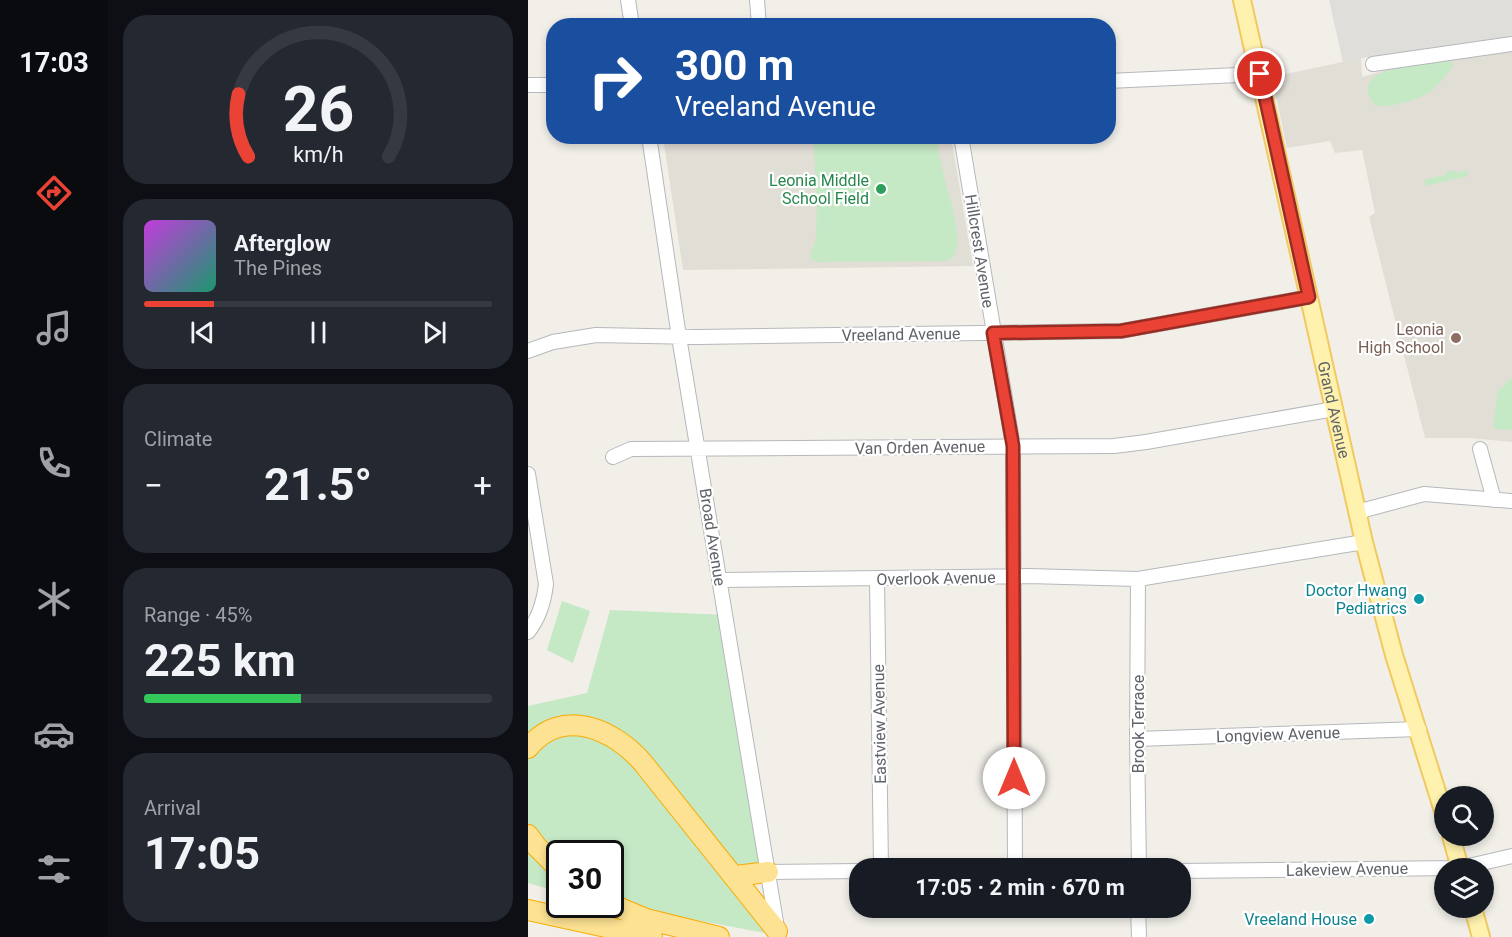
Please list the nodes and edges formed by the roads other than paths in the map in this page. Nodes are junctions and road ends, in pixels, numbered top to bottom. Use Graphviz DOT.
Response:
graph roads {
  1 [pos="628,0"];
  2 [pos="757,0"];
  3 [pos="1242,0"];
  4 [pos="631,18"];
  5 [pos="758,18"];
  6 [pos="1512,44"];
  7 [pos="1373,64"];
  8 [pos="1260,74"];
  9 [pos="1116,81"];
  10 [pos="528,85"];
  11 [pos="546,85"];
  12 [pos="650,144"];
  13 [pos="962,144"];
  14 [pos="1309,297"];
  15 [pos="993,333"];
  16 [pos="679,337"];
  17 [pos="528,351"];
  18 [pos="1334,409"];
  19 [pos="1013,446"];
  20 [pos="1480,449"];
  21 [pos="699,450"];
  22 [pos="613,457"];
  23 [pos="528,474"];
  24 [pos="529,489"];
  25 [pos="1494,500"];
  26 [pos="1512,501"];
  27 [pos="1358,512"];
  28 [pos="1364,542"];
  29 [pos="1013,577"];
  30 [pos="877,579"];
  31 [pos="1138,579"];
  32 [pos="721,580"];
  33 [pos="528,633"];
  34 [pos="1419,729"];
  35 [pos="1137,739"];
  36 [pos="528,748"];
  37 [pos="1436,786"];
  38 [pos="528,835"];
  39 [pos="1512,855"];
  40 [pos="546,856"];
  41 [pos="881,858"];
  42 [pos="1015,858"];
  43 [pos="1139,858"];
  44 [pos="1494,860"];
  45 [pos="1434,868"];
  46 [pos="849,871"];
  47 [pos="1191,871"];
  48 [pos="768,872"];
  49 [pos="735,876"];
  50 [pos="528,910"];
  51 [pos="624,910"];
  52 [pos="1138,918"];
  53 [pos="1476,918"];
  54 [pos="778,934"];
  55 [pos="652,937"];
  56 [pos="719,937"];
  57 [pos="1138,937"];
  58 [pos="1481,937"];
  1 -- 4 [label="street"];
  2 -- 5 [label="street"];
  3 -- 8 [label="main road, Grand Avenue"];
  6 -- 7 [label="street"];
  8 -- 9 [label="street"];
  8 -- 14 [label="main road, Grand Avenue"];
  10 -- 11 [label="street"];
  12 -- 16 [label="street, Broad Avenue"];
  13 -- 15 [label="street, Hillcrest Avenue"];
  14 -- 15 [label="street, Vreeland Avenue"];
  14 -- 18 [label="main road, Grand Avenue"];
  15 -- 16 [label="street, Vreeland Avenue"];
  15 -- 19 [label="street, Hillcrest Avenue"];
  16 -- 17 [label="street, Vreeland Avenue"];
  16 -- 21 [label="street, Broad Avenue"];
  18 -- 19 [label="street, Van Orden Avenue"];
  18 -- 27 [label="main road, Grand Avenue"];
  19 -- 21 [label="street, Van Orden Avenue"];
  19 -- 29 [label="street, Hillcrest Avenue"];
  20 -- 25 [label="street"];
  21 -- 22 [label="street, Van Orden Avenue"];
  21 -- 32 [label="street, Broad Avenue"];
  23 -- 24 [label="street"];
  24 -- 33 [label="street"];
  25 -- 26 [label="street"];
  25 -- 27 [label="street"];
  27 -- 28 [label="main road, Grand Avenue"];
  28 -- 31 [label="street, Overlook Avenue"];
  28 -- 34 [label="main road, Grand Avenue"];
  29 -- 30 [label="street, Overlook Avenue"];
  29 -- 31 [label="street, Overlook Avenue"];
  29 -- 42 [label="street, Hillcrest Avenue"];
  30 -- 32 [label="street, Overlook Avenue"];
  30 -- 41 [label="street, Eastview Avenue"];
  31 -- 35 [label="street, Brook Terrace"];
  32 -- 48 [label="street, Broad Avenue"];
  34 -- 35 [label="street, Longview Avenue"];
  34 -- 37 [label="main road, Grand Avenue"];
  35 -- 43 [label="street, Brook Terrace"];
  36 -- 49 [label="highway"];
  38 -- 40 [label="highway"];
  39 -- 44 [label="street, Lakeview Avenue"];
  45 -- 47 [label="street, Lakeview Avenue"];
  46 -- 48 [label="street"];
  48 -- 49 [label="highway"];
  48 -- 54 [label="street, Broad Avenue"];
  49 -- 54 [label="highway"];
  50 -- 55 [label="highway"];
  51 -- 56 [label="highway"];
  52 -- 57 [label="street"];
  53 -- 58 [label="main road"];
}
